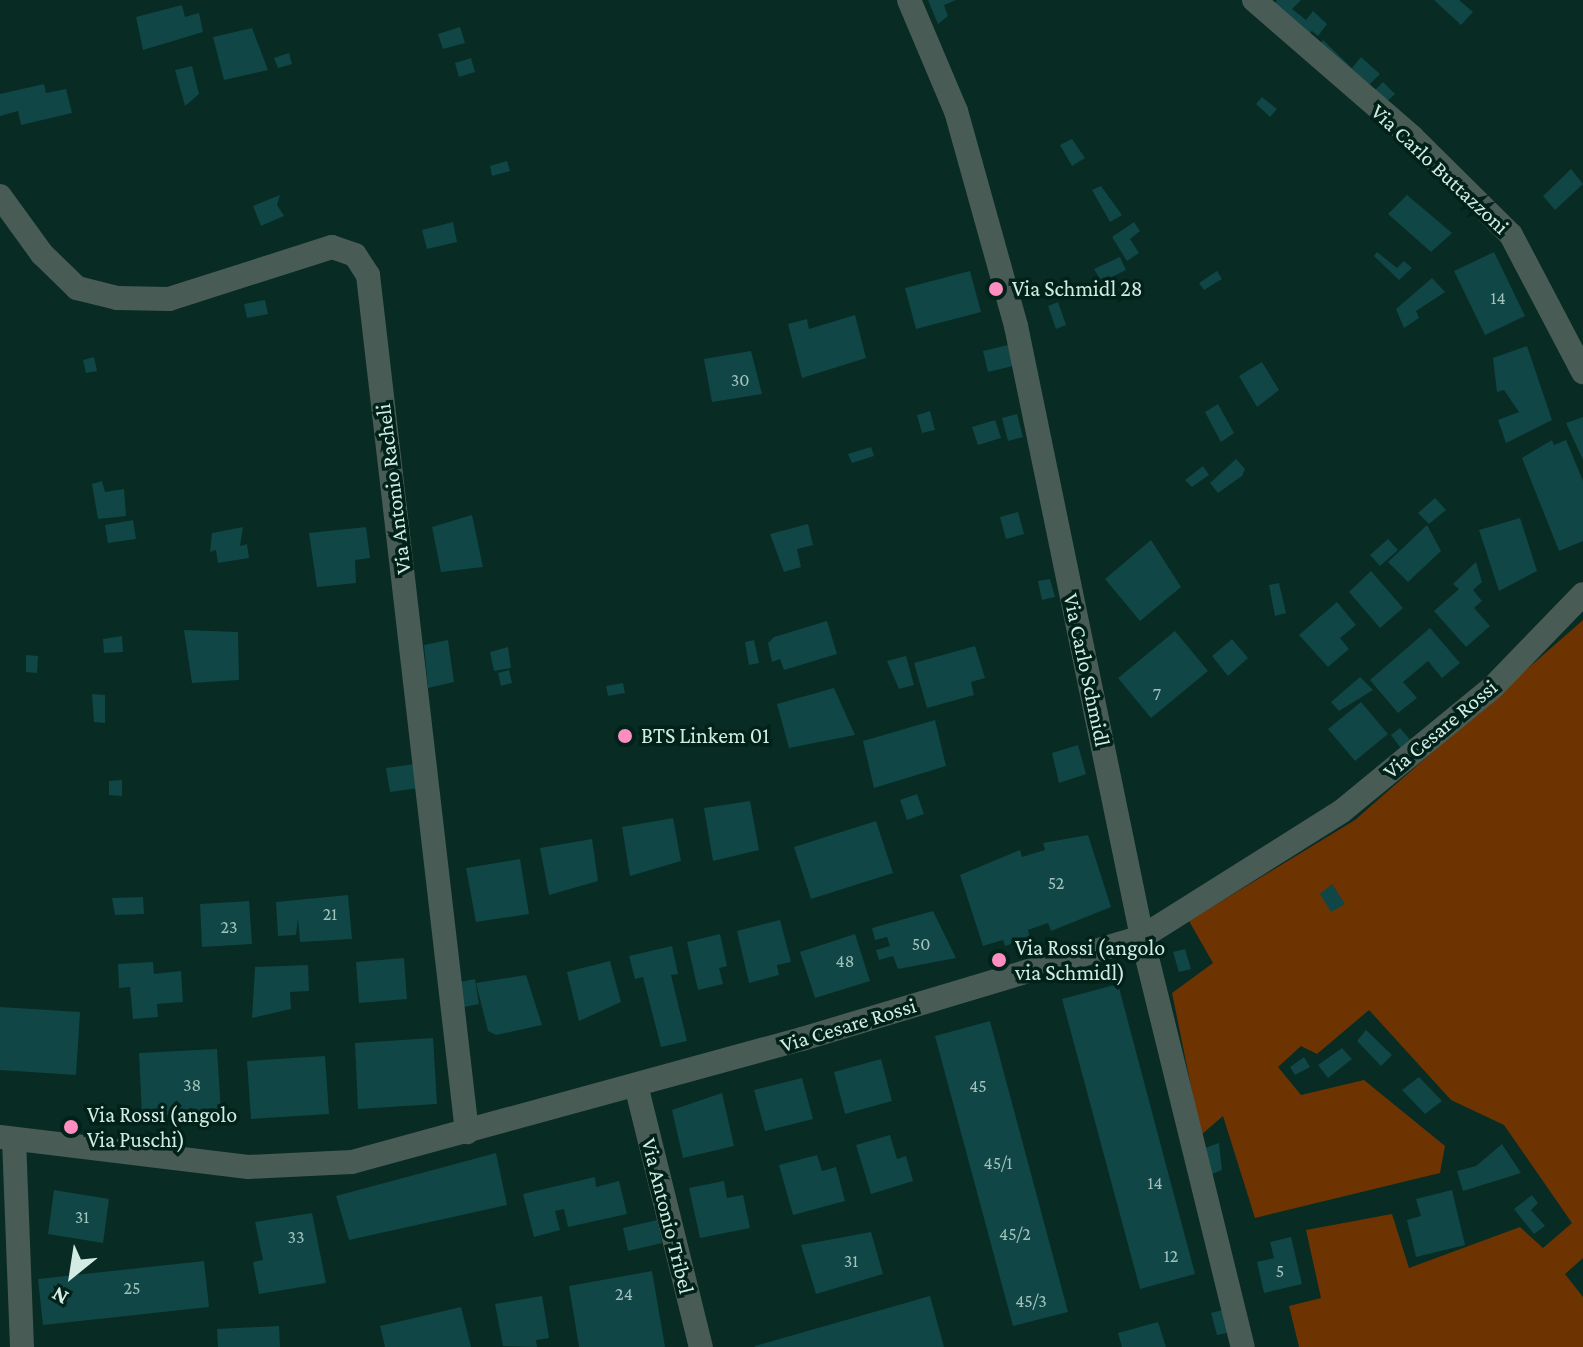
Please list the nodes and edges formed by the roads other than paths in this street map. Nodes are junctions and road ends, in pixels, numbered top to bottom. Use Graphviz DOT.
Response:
graph roads {
  1 [pos="909,0"];
  2 [pos="1254,0"];
  3 [pos="0,196"];
  4 [pos="1583,372"];
  5 [pos="1583,594"];
  6 [pos="1142,937"];
  7 [pos="636,1085"];
  8 [pos="467,1132"];
  9 [pos="7,1138"];
  10 [pos="22,1347"];
  11 [pos="701,1347"];
  12 [pos="1243,1347"];
  1 -- 6 [label="street, Via Carlo Schmidl"];
  2 -- 4 [label="street, Via Carlo Buttazzoni"];
  3 -- 8 [label="street, Via Antonio Racheli"];
  5 -- 6 [label="street, Via Cesare Rossi"];
  6 -- 7 [label="street, Via Cesare Rossi"];
  6 -- 12 [label="street, Via Carlo Schmidl"];
  7 -- 8 [label="street, Via Cesare Rossi"];
  7 -- 11 [label="street, Via Antonio Tribel"];
  8 -- 9 [label="street, Via Cesare Rossi"];
  9 -- 10 [label="street"];
}
